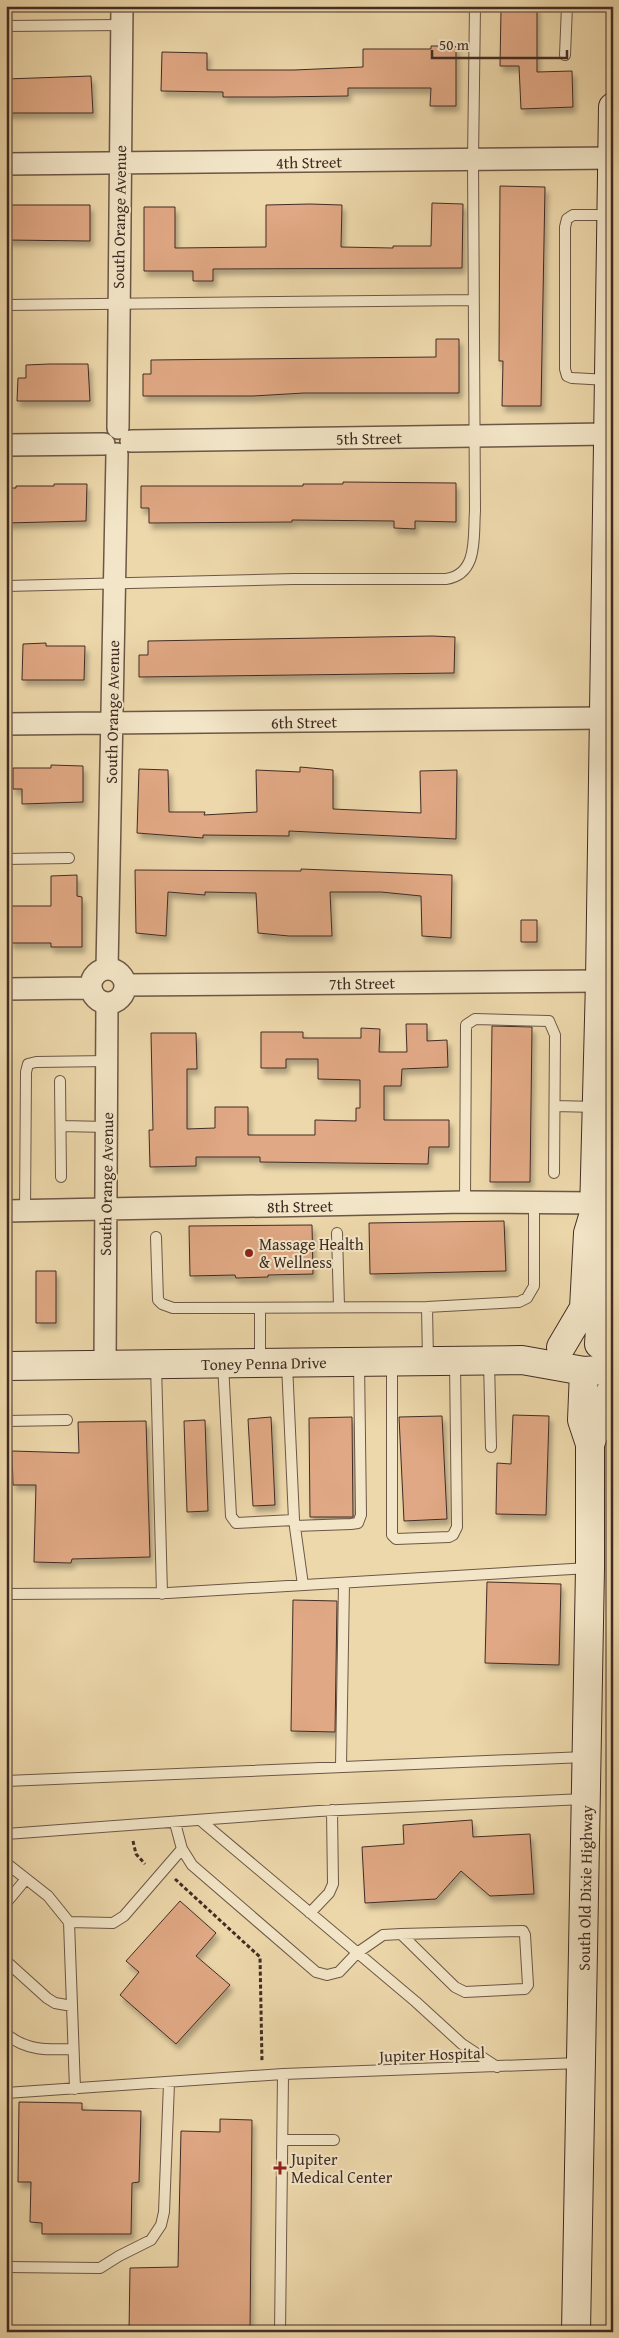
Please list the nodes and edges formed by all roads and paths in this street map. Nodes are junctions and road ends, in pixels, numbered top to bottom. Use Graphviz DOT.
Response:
graph roads {
  1 [pos="476,6"];
  2 [pos="566,6"];
  3 [pos="122,15"];
  4 [pos="6,26"];
  5 [pos="564,55"];
  6 [pos="613,107"];
  7 [pos="612,158"];
  8 [pos="473,160"];
  9 [pos="6,164"];
  10 [pos="120,164"];
  11 [pos="611,215"];
  12 [pos="473,300"];
  13 [pos="118,303"];
  14 [pos="6,305"];
  15 [pos="608,380"];
  16 [pos="607,434"];
  17 [pos="474,437"];
  18 [pos="117,442"];
  19 [pos="6,446"];
  20 [pos="114,585"];
  21 [pos="6,586"];
  22 [pos="603,718"];
  23 [pos="6,724"];
  24 [pos="112,724"];
  25 [pos="69,858"];
  26 [pos="6,859"];
  27 [pos="107,969"];
  28 [pos="600,981"];
  29 [pos="125,985"];
  30 [pos="91,988"];
  31 [pos="6,989"];
  32 [pos="107,1003"];
  33 [pos="108,1061"];
  34 [pos="60,1081"];
  35 [pos="555,1106"];
  36 [pos="596,1107"];
  37 [pos="61,1126"];
  38 [pos="107,1127"];
  39 [pos="554,1173"];
  40 [pos="61,1177"];
  41 [pos="465,1202"];
  42 [pos="534,1203"];
  43 [pos="594,1208"];
  44 [pos="106,1209"];
  45 [pos="16,1211"];
  46 [pos="337,1233"];
  47 [pos="156,1237"];
  48 [pos="339,1306"];
  49 [pos="426,1307"];
  50 [pos="260,1308"];
  51 [pos="606,1344"];
  52 [pos="561,1347"];
  53 [pos="455,1360"];
  54 [pos="489,1360"];
  55 [pos="522,1360"];
  56 [pos="358,1361"];
  57 [pos="392,1361"];
  58 [pos="428,1361"];
  59 [pos="260,1362"];
  60 [pos="287,1362"];
  61 [pos="223,1363"];
  62 [pos="156,1364"];
  63 [pos="6,1366"];
  64 [pos="105,1366"];
  65 [pos="613,1369"];
  66 [pos="584,1371"];
  67 [pos="613,1386"];
  68 [pos="67,1420"];
  69 [pos="6,1421"];
  70 [pos="590,1444"];
  71 [pos="492,1448"];
  72 [pos="6,1476"];
  73 [pos="295,1523"];
  74 [pos="590,1568"];
  75 [pos="6,1571"];
  76 [pos="344,1583"];
  77 [pos="303,1585"];
  78 [pos="6,1594"];
  79 [pos="162,1594"];
  80 [pos="587,1757"];
  81 [pos="341,1766"];
  82 [pos="6,1781"];
  83 [pos="587,1799"];
  84 [pos="332,1810"];
  85 [pos="200,1820"];
  86 [pos="175,1823"];
  87 [pos="6,1834"];
  88 [pos="133,1841"];
  89 [pos="182,1849"];
  90 [pos="6,1863"];
  91 [pos="145,1864"];
  92 [pos="174,1878"];
  93 [pos="26,1879"];
  94 [pos="6,1903"];
  95 [pos="310,1913"];
  96 [pos="69,1922"];
  97 [pos="401,1934"];
  98 [pos="357,1953"];
  99 [pos="6,1961"];
  100 [pos="72,2006"];
  101 [pos="6,2034"];
  102 [pos="74,2049"];
  103 [pos="582,2063"];
  104 [pos="262,2065"];
  105 [pos="497,2067"];
  106 [pos="283,2074"];
  107 [pos="169,2083"];
  108 [pos="75,2089"];
  109 [pos="6,2093"];
  110 [pos="283,2140"];
  111 [pos="334,2140"];
  112 [pos="6,2267"];
  113 [pos="280,2332"];
  114 [pos="576,2332"];
  1 -- 8 [label="lane"];
  2 -- 5 [label="lane"];
  3 -- 4 [label="lane"];
  3 -- 10 [label="street, South Orange Avenue"];
  6 -- 7 [label="street"];
  7 -- 8 [label="street, 4th Street"];
  7 -- 11 [label="street"];
  8 -- 10 [label="street, 4th Street"];
  8 -- 12 [label="lane"];
  9 -- 10 [label="street, 4th Street"];
  10 -- 13 [label="street, South Orange Avenue"];
  11 -- 15 [label="street"];
  11 -- 15 [label="lane"];
  12 -- 13 [label="lane"];
  12 -- 17 [label="lane"];
  13 -- 14 [label="lane"];
  13 -- 18 [label="street, South Orange Avenue"];
  15 -- 16 [label="street"];
  16 -- 17 [label="street, 5th Street"];
  16 -- 22 [label="street"];
  17 -- 18 [label="street, 5th Street"];
  17 -- 20 [label="lane"];
  18 -- 19 [label="street, 5th Street"];
  18 -- 20 [label="street, South Orange Avenue"];
  20 -- 21 [label="lane"];
  20 -- 24 [label="street, South Orange Avenue"];
  22 -- 24 [label="street, 6th Street"];
  22 -- 28 [label="street"];
  23 -- 24 [label="street, 6th Street"];
  24 -- 27 [label="street, South Orange Avenue"];
  25 -- 26 [label="lane"];
  27 -- 29 [label="street"];
  27 -- 30 [label="street"];
  28 -- 29 [label="street, 7th Street"];
  28 -- 36 [label="street"];
  29 -- 32 [label="street"];
  30 -- 31 [label="street"];
  30 -- 32 [label="street"];
  32 -- 33 [label="street, South Orange Avenue"];
  33 -- 38 [label="street, South Orange Avenue"];
  33 -- 45 [label="lane"];
  34 -- 37 [label="lane"];
  35 -- 36 [label="lane"];
  35 -- 39 [label="lane"];
  35 -- 41 [label="lane"];
  36 -- 43 [label="street"];
  37 -- 38 [label="lane"];
  37 -- 40 [label="lane"];
  38 -- 44 [label="street, South Orange Avenue"];
  41 -- 42 [label="street, 8th Street"];
  41 -- 44 [label="street, 8th Street"];
  42 -- 43 [label="street, 8th Street"];
  42 -- 49 [label="lane"];
  43 -- 51 [label="street"];
  43 -- 52 [label="street"];
  44 -- 45 [label="street, 8th Street"];
  44 -- 64 [label="street, South Orange Avenue"];
  46 -- 48 [label="lane"];
  47 -- 50 [label="lane"];
  48 -- 49 [label="lane"];
  48 -- 50 [label="lane"];
  49 -- 58 [label="lane"];
  50 -- 59 [label="lane"];
  51 -- 52 [label="street, Toney Penna Drive"];
  52 -- 55 [label="street, Toney Penna Drive"];
  53 -- 54 [label="street, Toney Penna Drive"];
  53 -- 57 [label="lane"];
  53 -- 58 [label="street, Toney Penna Drive"];
  54 -- 55 [label="street, Toney Penna Drive"];
  54 -- 71 [label="lane"];
  55 -- 66 [label="street, Toney Penna Drive"];
  56 -- 57 [label="street, Toney Penna Drive"];
  56 -- 60 [label="street, Toney Penna Drive"];
  56 -- 73 [label="lane"];
  57 -- 58 [label="street, Toney Penna Drive"];
  59 -- 60 [label="street, Toney Penna Drive"];
  59 -- 61 [label="street, Toney Penna Drive"];
  60 -- 73 [label="lane"];
  61 -- 62 [label="street, Toney Penna Drive"];
  61 -- 73 [label="lane"];
  62 -- 64 [label="street, Toney Penna Drive"];
  62 -- 79 [label="lane"];
  63 -- 64 [label="street, Toney Penna Drive"];
  65 -- 66 [label="street, Toney Penna Drive"];
  66 -- 70 [label="street, South Old Dixie Highway"];
  67 -- 70 [label="street, South Old Dixie Highway"];
  68 -- 69 [label="lane"];
  70 -- 74 [label="street, South Old Dixie Highway"];
  72 -- 75 [label="lane"];
  73 -- 77 [label="lane"];
  74 -- 76 [label="lane"];
  74 -- 80 [label="street, South Old Dixie Highway"];
  76 -- 77 [label="lane"];
  76 -- 81 [label="lane"];
  77 -- 79 [label="lane"];
  78 -- 79 [label="lane"];
  80 -- 81 [label="lane"];
  80 -- 83 [label="street, South Old Dixie Highway"];
  81 -- 82 [label="lane"];
  83 -- 84 [label="lane"];
  83 -- 103 [label="street, South Old Dixie Highway"];
  84 -- 85 [label="lane"];
  84 -- 95 [label="lane"];
  85 -- 86 [label="lane"];
  85 -- 95 [label="lane"];
  86 -- 87 [label="lane"];
  86 -- 89 [label="lane"];
  88 -- 91 [label="path"];
  89 -- 96 [label="lane"];
  89 -- 98 [label="lane"];
  90 -- 93 [label="lane"];
  92 -- 104 [label="path"];
  93 -- 94 [label="lane"];
  93 -- 96 [label="lane"];
  95 -- 98 [label="lane"];
  96 -- 100 [label="lane"];
  97 -- 97 [label="lane"];
  97 -- 98 [label="lane"];
  98 -- 105 [label="lane"];
  99 -- 100 [label="lane"];
  100 -- 102 [label="lane"];
  101 -- 102 [label="lane"];
  102 -- 108 [label="lane"];
  103 -- 105 [label="lane, Jupiter Hospital"];
  103 -- 114 [label="street, South Old Dixie Highway"];
  105 -- 106 [label="lane, Jupiter Hospital"];
  106 -- 107 [label="lane, Jupiter Hospital"];
  106 -- 110 [label="lane"];
  107 -- 108 [label="lane, Jupiter Hospital"];
  107 -- 112 [label="lane"];
  108 -- 109 [label="lane, Jupiter Hospital"];
  110 -- 111 [label="lane"];
  110 -- 113 [label="lane"];
}
